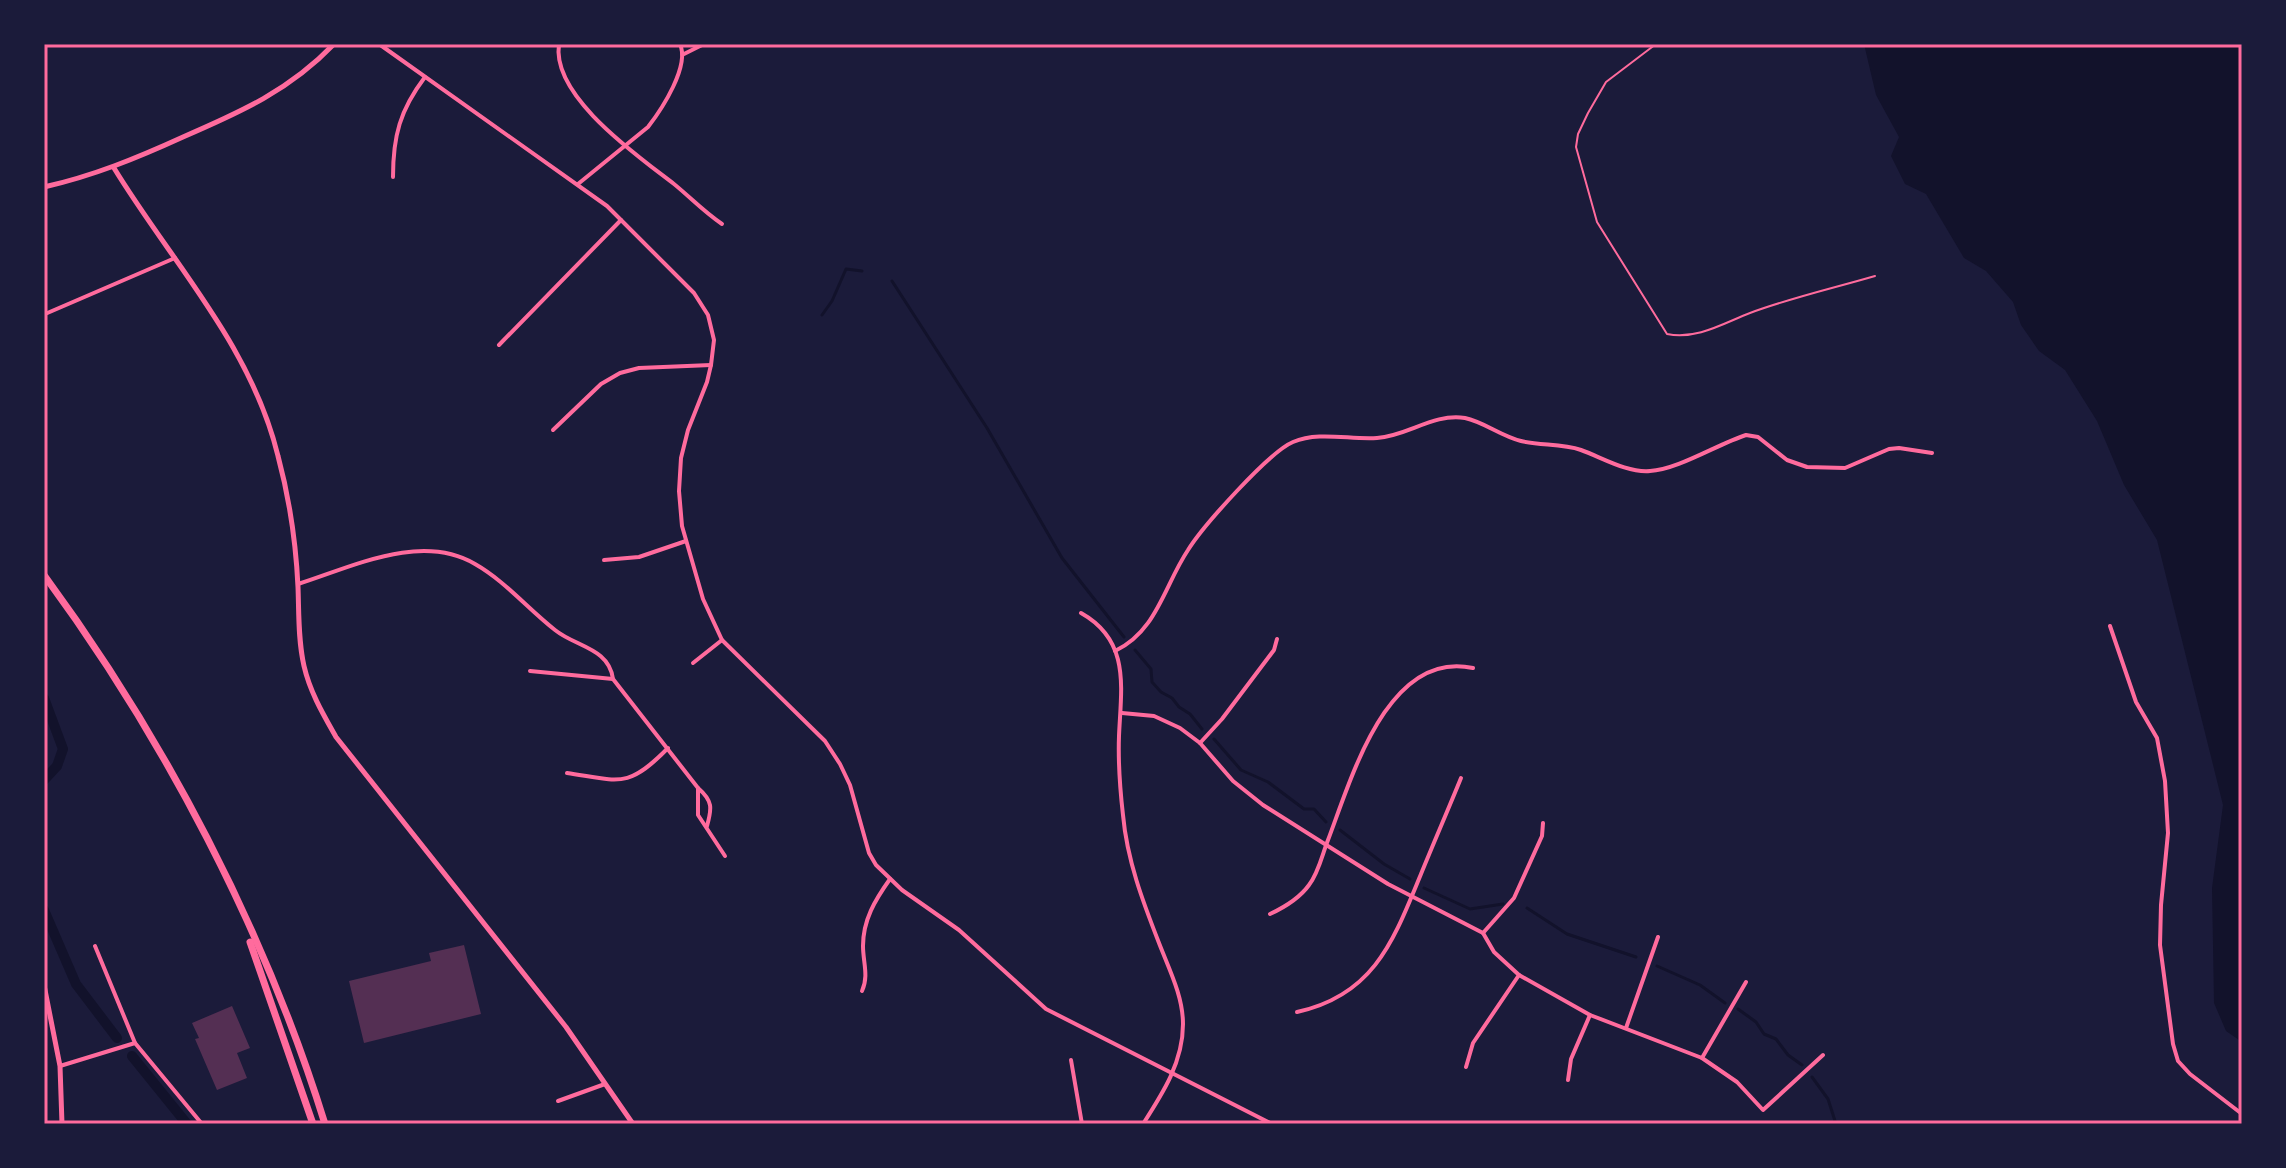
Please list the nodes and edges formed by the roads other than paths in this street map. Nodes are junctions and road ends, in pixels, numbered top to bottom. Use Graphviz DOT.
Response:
graph roads {
  1 [pos="334,44"];
  2 [pos="379,44"];
  3 [pos="559,44"];
  4 [pos="680,44"];
  5 [pos="704,44"];
  6 [pos="1656,44"];
  7 [pos="684,54"];
  8 [pos="425,77"];
  9 [pos="623,147"];
  10 [pos="114,168"];
  11 [pos="393,177"];
  12 [pos="578,184"];
  13 [pos="44,187"];
  14 [pos="621,220"];
  15 [pos="722,224"];
  16 [pos="175,258"];
  17 [pos="1875,276"];
  18 [pos="45,314"];
  19 [pos="499,345"];
  20 [pos="711,365"];
  21 [pos="553,430"];
  22 [pos="1932,453"];
  23 [pos="686,541"];
  24 [pos="604,560"];
  25 [pos="44,575"];
  26 [pos="298,584"];
  27 [pos="1081,613"];
  28 [pos="2110,626"];
  29 [pos="1277,639"];
  30 [pos="722,640"];
  31 [pos="1115,651"];
  32 [pos="693,663"];
  33 [pos="1473,668"];
  34 [pos="530,671"];
  35 [pos="613,679"];
  36 [pos="1122,713"];
  37 [pos="1200,743"];
  38 [pos="668,748"];
  39 [pos="567,773"];
  40 [pos="1461,778"];
  41 [pos="698,788"];
  42 [pos="1543,823"];
  43 [pos="707,826"];
  44 [pos="1325,846"];
  45 [pos="725,856"];
  46 [pos="890,879"];
  47 [pos="226,881"];
  48 [pos="1412,896"];
  49 [pos="1270,914"];
  50 [pos="1483,933"];
  51 [pos="1658,937"];
  52 [pos="95,946"];
  53 [pos="1519,975"];
  54 [pos="1746,982"];
  55 [pos="44,985"];
  56 [pos="862,991"];
  57 [pos="1297,1012"];
  58 [pos="1590,1015"];
  59 [pos="1626,1028"];
  60 [pos="135,1043"];
  61 [pos="1823,1055"];
  62 [pos="1702,1058"];
  63 [pos="1071,1060"];
  64 [pos="60,1066"];
  65 [pos="1466,1067"];
  66 [pos="1173,1072"];
  67 [pos="1568,1080"];
  68 [pos="605,1084"];
  69 [pos="558,1101"];
  70 [pos="2242,1114"];
  71 [pos="62,1124"];
  72 [pos="202,1124"];
  73 [pos="313,1124"];
  74 [pos="325,1124"];
  75 [pos="633,1124"];
  76 [pos="1082,1124"];
  77 [pos="1143,1124"];
  78 [pos="1272,1124"];
  1 -- 10 [label="street"];
  2 -- 8 [label="street"];
  3 -- 9 [label="street"];
  4 -- 7 [label="street"];
  5 -- 7 [label="street"];
  6 -- 17 [label="lane"];
  7 -- 9 [label="street"];
  8 -- 11 [label="street"];
  8 -- 12 [label="street"];
  9 -- 12 [label="street"];
  9 -- 15 [label="street"];
  10 -- 13 [label="street"];
  10 -- 16 [label="street"];
  12 -- 14 [label="street"];
  14 -- 19 [label="street"];
  14 -- 20 [label="street"];
  16 -- 18 [label="street"];
  16 -- 26 [label="street"];
  20 -- 21 [label="street"];
  20 -- 23 [label="street"];
  22 -- 31 [label="street"];
  23 -- 24 [label="street"];
  23 -- 30 [label="street"];
  25 -- 47 [label="highway"];
  26 -- 35 [label="street"];
  26 -- 68 [label="street"];
  27 -- 31 [label="street"];
  28 -- 70 [label="street"];
  29 -- 37 [label="street"];
  30 -- 32 [label="street"];
  30 -- 46 [label="street"];
  31 -- 36 [label="street"];
  33 -- 44 [label="street"];
  34 -- 35 [label="street"];
  35 -- 38 [label="street"];
  36 -- 37 [label="street"];
  36 -- 66 [label="street"];
  37 -- 44 [label="street"];
  38 -- 39 [label="street"];
  38 -- 41 [label="street"];
  40 -- 48 [label="street"];
  41 -- 43 [label="street"];
  41 -- 43 [label="street"];
  42 -- 50 [label="street"];
  43 -- 45 [label="street"];
  44 -- 48 [label="street"];
  44 -- 49 [label="street"];
  46 -- 56 [label="street"];
  46 -- 66 [label="street"];
  47 -- 73 [label="highway"];
  47 -- 74 [label="highway"];
  48 -- 50 [label="street"];
  48 -- 57 [label="street"];
  50 -- 53 [label="street"];
  51 -- 59 [label="street"];
  52 -- 60 [label="street"];
  53 -- 58 [label="street"];
  53 -- 65 [label="street"];
  54 -- 62 [label="street"];
  55 -- 64 [label="street"];
  58 -- 59 [label="street"];
  58 -- 67 [label="street"];
  59 -- 62 [label="street"];
  60 -- 64 [label="street"];
  60 -- 72 [label="street"];
  61 -- 62 [label="street"];
  63 -- 76 [label="street"];
  64 -- 71 [label="street"];
  66 -- 77 [label="street"];
  66 -- 78 [label="street"];
  68 -- 69 [label="street"];
  68 -- 75 [label="street"];
}
